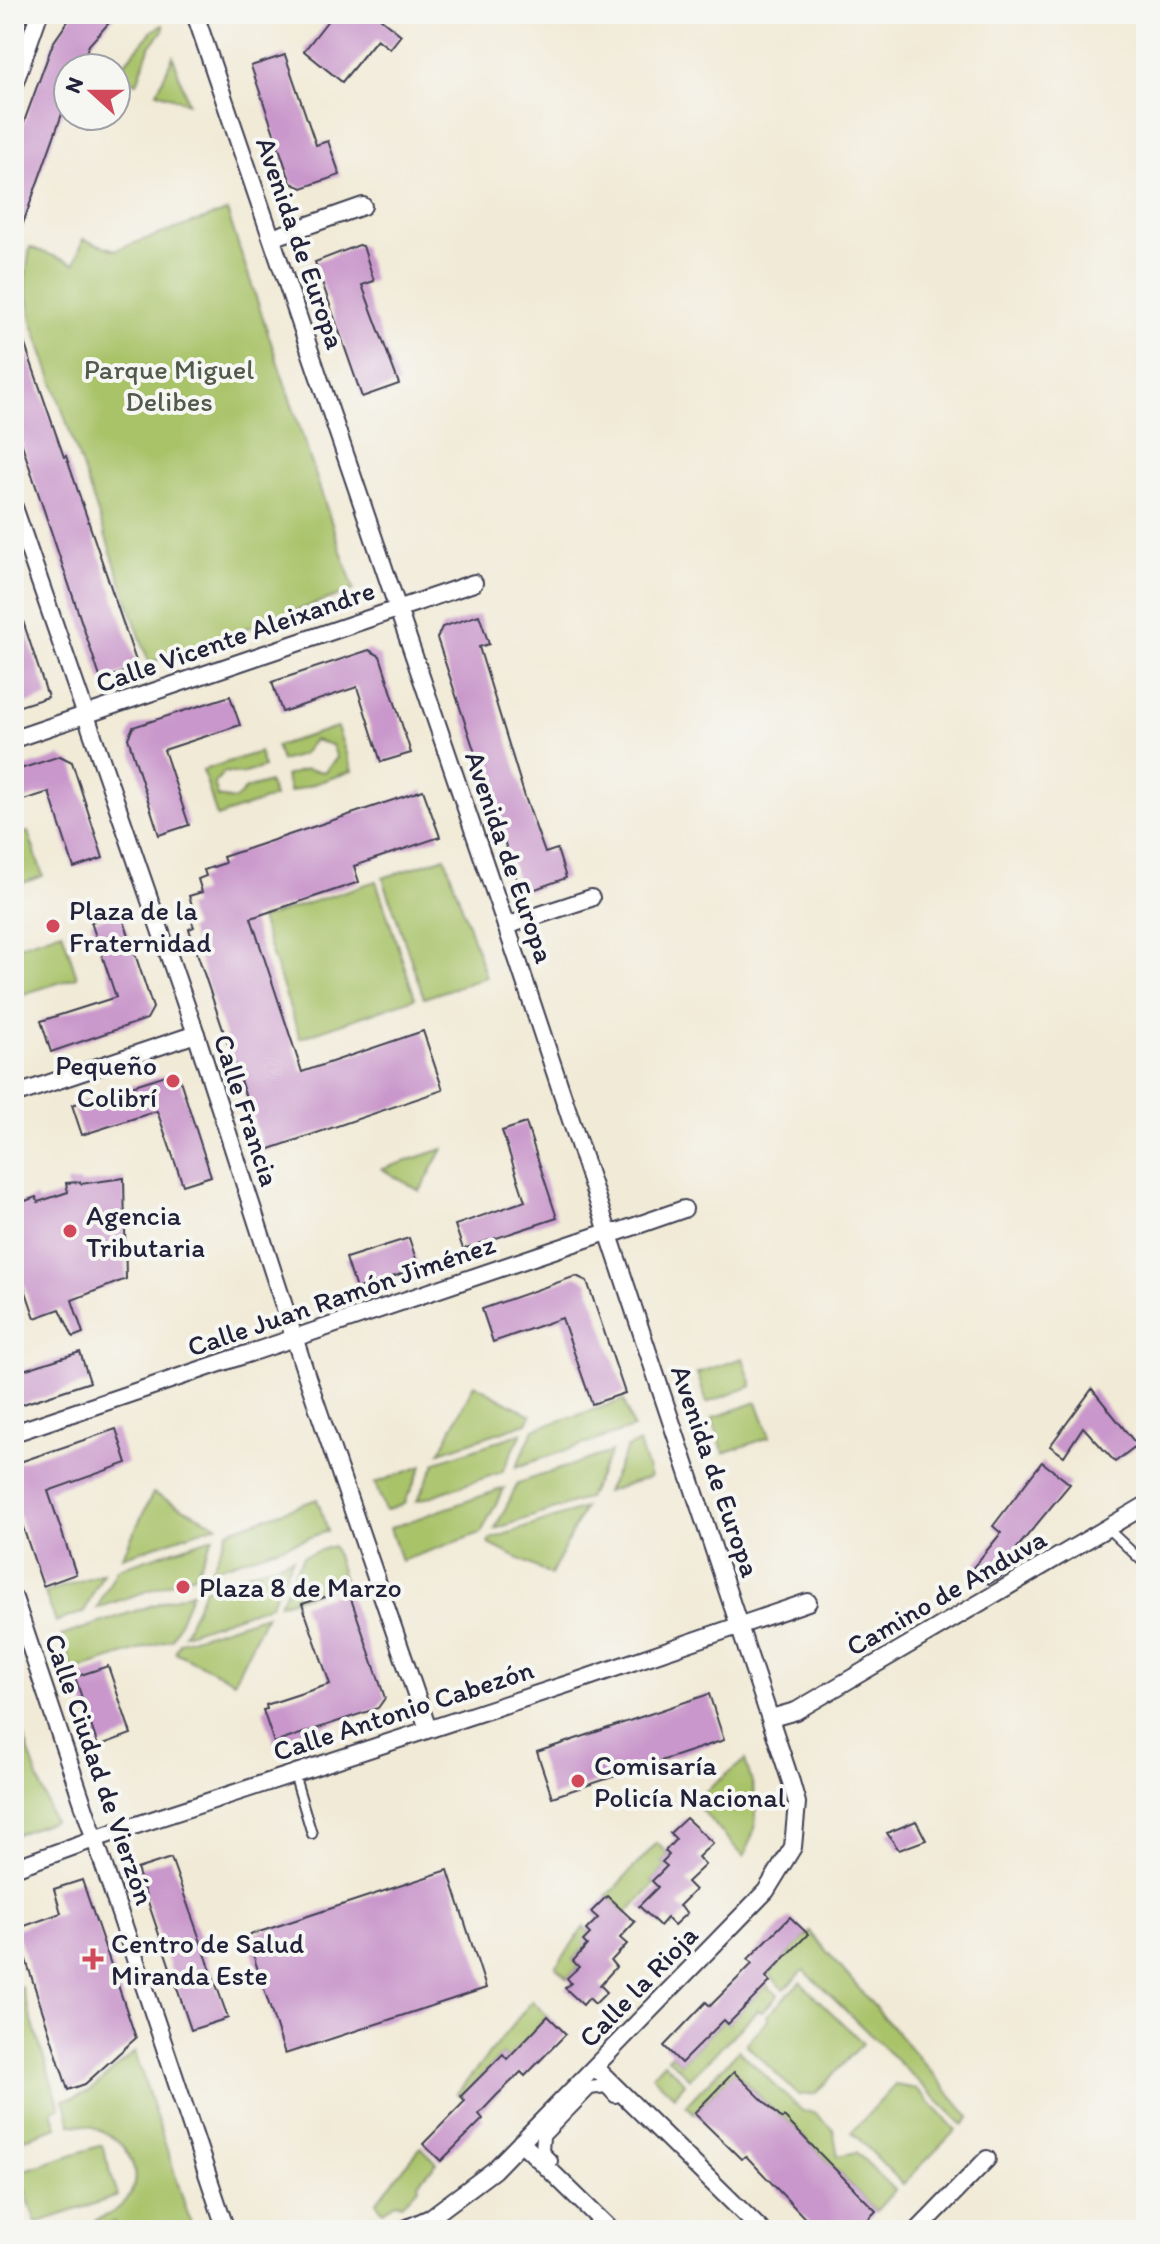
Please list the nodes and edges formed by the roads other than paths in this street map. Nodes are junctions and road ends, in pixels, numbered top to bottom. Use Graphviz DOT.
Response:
graph roads {
  1 [pos="39,14"];
  2 [pos="195,14"];
  3 [pos="14,35"];
  4 [pos="23,59"];
  5 [pos="14,85"];
  6 [pos="363,206"];
  7 [pos="272,238"];
  8 [pos="14,507"];
  9 [pos="474,583"];
  10 [pos="399,608"];
  11 [pos="84,715"];
  12 [pos="14,739"];
  13 [pos="591,898"];
  14 [pos="506,926"];
  15 [pos="196,1034"];
  16 [pos="14,1095"];
  17 [pos="684,1209"];
  18 [pos="607,1232"];
  19 [pos="295,1339"];
  20 [pos="14,1433"];
  21 [pos="1146,1505"];
  22 [pos="1106,1528"];
  23 [pos="1146,1565"];
  24 [pos="14,1598"];
  25 [pos="808,1602"];
  26 [pos="740,1624"];
  27 [pos="771,1718"];
  28 [pos="428,1729"];
  29 [pos="294,1773"];
  30 [pos="312,1834"];
  31 [pos="94,1839"];
  32 [pos="14,1868"];
  33 [pos="595,2067"];
  34 [pos="521,2142"];
  35 [pos="987,2159"];
  36 [pos="226,2230"];
  37 [pos="403,2230"];
  38 [pos="611,2230"];
  39 [pos="621,2230"];
  40 [pos="751,2230"];
  41 [pos="761,2230"];
  42 [pos="918,2230"];
  1 -- 4 [label="street"];
  2 -- 7 [label="street, Avenida de Europa"];
  3 -- 4 [label="street"];
  4 -- 5 [label="street"];
  6 -- 7 [label="street"];
  7 -- 10 [label="street, Avenida de Europa"];
  8 -- 11 [label="street, Calle Francia"];
  9 -- 10 [label="street, Calle Vicente Aleixandre"];
  10 -- 11 [label="street, Calle Vicente Aleixandre"];
  10 -- 14 [label="street, Avenida de Europa"];
  11 -- 12 [label="street, Calle Vicente Aleixandre"];
  11 -- 15 [label="street, Calle Francia"];
  13 -- 14 [label="street"];
  14 -- 18 [label="street, Avenida de Europa"];
  15 -- 16 [label="street"];
  15 -- 19 [label="street, Calle Francia"];
  17 -- 18 [label="street, Calle Juan Ramón Jiménez"];
  18 -- 19 [label="street, Calle Juan Ramón Jiménez"];
  18 -- 26 [label="street, Avenida de Europa"];
  19 -- 20 [label="street, Calle Juan Ramón Jiménez"];
  19 -- 28 [label="street, Calle Francia"];
  21 -- 22 [label="street, Camino de Anduva"];
  22 -- 23 [label="lane"];
  22 -- 27 [label="street, Camino de Anduva"];
  24 -- 31 [label="street, Calle Ciudad de Vierzón"];
  25 -- 26 [label="street, Calle Antonio Cabezón"];
  26 -- 27 [label="street, Avenida de Europa"];
  26 -- 28 [label="street, Calle Antonio Cabezón"];
  27 -- 33 [label="street, Calle la Rioja"];
  28 -- 29 [label="street, Calle Antonio Cabezón"];
  29 -- 30 [label="lane"];
  29 -- 31 [label="street, Calle Antonio Cabezón"];
  31 -- 32 [label="street, Calle Antonio Cabezón"];
  31 -- 36 [label="street, Calle Ciudad de Vierzón"];
  33 -- 34 [label="street, Calle la Rioja"];
  33 -- 41 [label="street"];
  34 -- 37 [label="street, Calle la Rioja"];
  34 -- 38 [label="street"];
  35 -- 42 [label="street"];
  39 -- 40 [label="street"];
}
